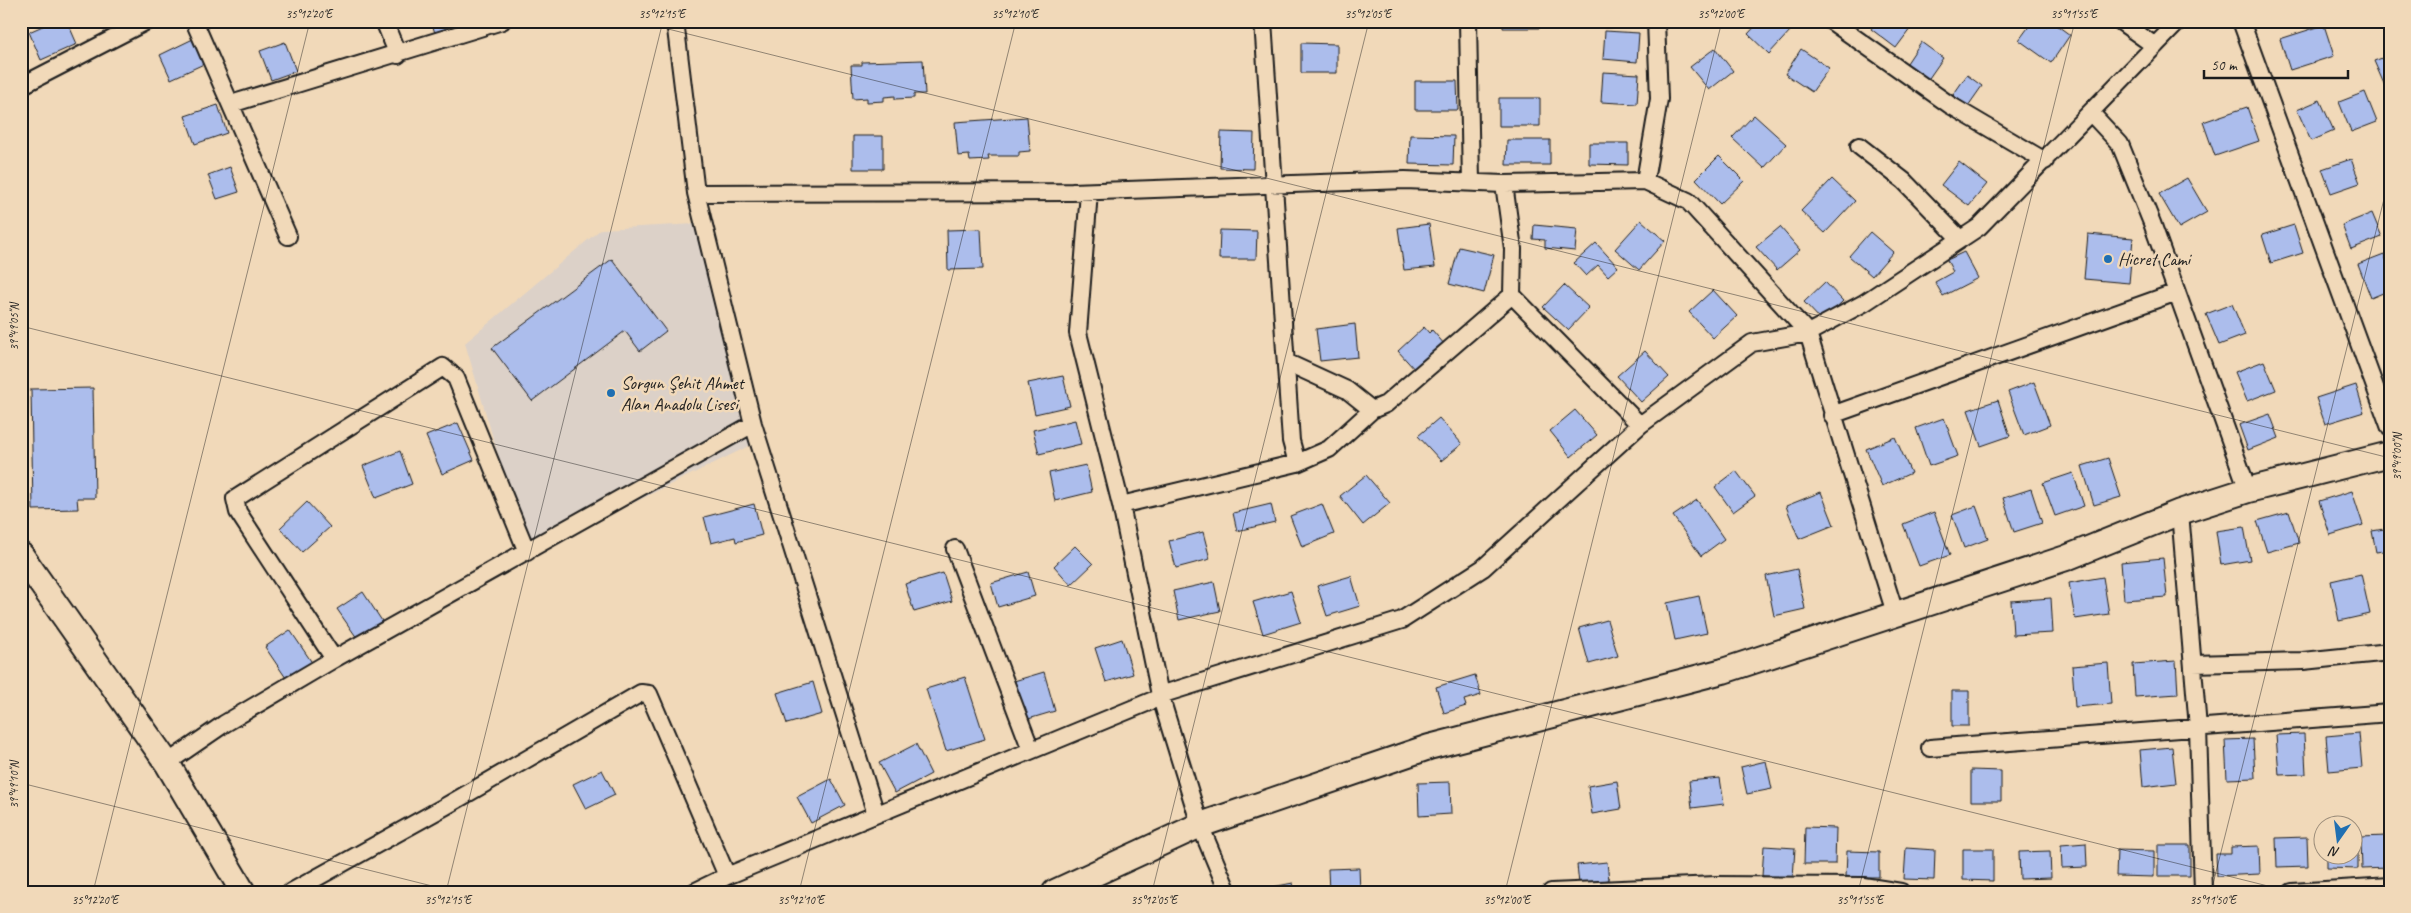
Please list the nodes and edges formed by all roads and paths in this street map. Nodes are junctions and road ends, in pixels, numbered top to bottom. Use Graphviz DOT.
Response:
graph roads {
  1 [pos="147,21"];
  2 [pos="194,21"];
  3 [pos="384,21"];
  4 [pos="502,21"];
  5 [pos="675,21"];
  6 [pos="1263,21"];
  7 [pos="1468,21"];
  8 [pos="1656,21"];
  9 [pos="1831,21"];
  10 [pos="2120,21"];
  11 [pos="2179,21"];
  12 [pos="2241,21"];
  13 [pos="2155,46"];
  14 [pos="398,55"];
  15 [pos="21,86"];
  16 [pos="231,104"];
  17 [pos="2091,113"];
  18 [pos="1859,146"];
  19 [pos="2045,161"];
  20 [pos="1645,180"];
  21 [pos="1471,183"];
  22 [pos="1504,184"];
  23 [pos="1273,185"];
  24 [pos="1089,192"];
  25 [pos="696,193"];
  26 [pos="288,236"];
  27 [pos="1960,239"];
  28 [pos="2177,292"];
  29 [pos="1512,295"];
  30 [pos="1808,333"];
  31 [pos="1286,362"];
  32 [pos="1372,410"];
  33 [pos="1832,415"];
  34 [pos="753,424"];
  35 [pos="1640,425"];
  36 [pos="2390,428"];
  37 [pos="2390,454"];
  38 [pos="1297,463"];
  39 [pos="2248,490"];
  40 [pos="1121,505"];
  41 [pos="2180,512"];
  42 [pos="955,549"];
  43 [pos="527,552"];
  44 [pos="21,555"];
  45 [pos="1895,613"];
  46 [pos="2390,652"];
  47 [pos="334,659"];
  48 [pos="2193,664"];
  49 [pos="1160,695"];
  50 [pos="2390,713"];
  51 [pos="2198,728"];
  52 [pos="1930,748"];
  53 [pos="1031,750"];
  54 [pos="167,763"];
  55 [pos="876,814"];
  56 [pos="1200,825"];
  57 [pos="727,876"];
  58 [pos="2390,886"];
  59 [pos="1716,888"];
  60 [pos="1863,889"];
  61 [pos="243,892"];
  62 [pos="290,892"];
  63 [pos="694,892"];
  64 [pos="1055,892"];
  65 [pos="1228,892"];
  66 [pos="1551,892"];
  67 [pos="1901,892"];
  68 [pos="2203,892"];
  69 [pos="2292,892"];
  1 -- 15 [label="street"];
  2 -- 16 [label="street"];
  3 -- 14 [label="street"];
  4 -- 14 [label="street"];
  5 -- 25 [label="street"];
  6 -- 23 [label="street"];
  7 -- 21 [label="street"];
  8 -- 20 [label="street"];
  9 -- 19 [label="street"];
  10 -- 13 [label="street"];
  11 -- 13 [label="street"];
  12 -- 36 [label="street"];
  13 -- 17 [label="street"];
  14 -- 16 [label="street"];
  16 -- 26 [label="street"];
  17 -- 19 [label="street"];
  17 -- 28 [label="street"];
  18 -- 27 [label="street"];
  19 -- 27 [label="street"];
  20 -- 22 [label="street"];
  20 -- 30 [label="street"];
  21 -- 22 [label="street"];
  21 -- 23 [label="street"];
  22 -- 29 [label="street"];
  23 -- 24 [label="street"];
  23 -- 31 [label="street"];
  24 -- 25 [label="street"];
  24 -- 40 [label="street"];
  25 -- 34 [label="street"];
  27 -- 30 [label="street"];
  28 -- 33 [label="street"];
  28 -- 39 [label="street"];
  29 -- 32 [label="street"];
  29 -- 35 [label="street"];
  30 -- 33 [label="street"];
  30 -- 35 [label="street"];
  31 -- 32 [label="street"];
  31 -- 38 [label="street"];
  32 -- 38 [label="street"];
  33 -- 45 [label="street"];
  34 -- 43 [label="street"];
  34 -- 55 [label="street"];
  35 -- 49 [label="street"];
  37 -- 39 [label="street"];
  38 -- 40 [label="street"];
  39 -- 41 [label="street"];
  40 -- 49 [label="street"];
  41 -- 45 [label="street"];
  41 -- 48 [label="street"];
  42 -- 53 [label="street"];
  43 -- 47 [label="street"];
  43 -- 47 [label="street"];
  44 -- 54 [label="street"];
  45 -- 56 [label="street"];
  46 -- 48 [label="street"];
  47 -- 54 [label="street"];
  48 -- 51 [label="street"];
  49 -- 53 [label="street"];
  49 -- 56 [label="street"];
  50 -- 51 [label="street"];
  51 -- 52 [label="street"];
  51 -- 68 [label="street"];
  53 -- 55 [label="street"];
  54 -- 61 [label="street"];
  55 -- 57 [label="street"];
  56 -- 64 [label="street"];
  56 -- 65 [label="street"];
  57 -- 62 [label="street"];
  57 -- 63 [label="street"];
  58 -- 69 [label="street"];
  59 -- 60 [label="street"];
  59 -- 66 [label="street"];
  60 -- 67 [label="street"];
}
